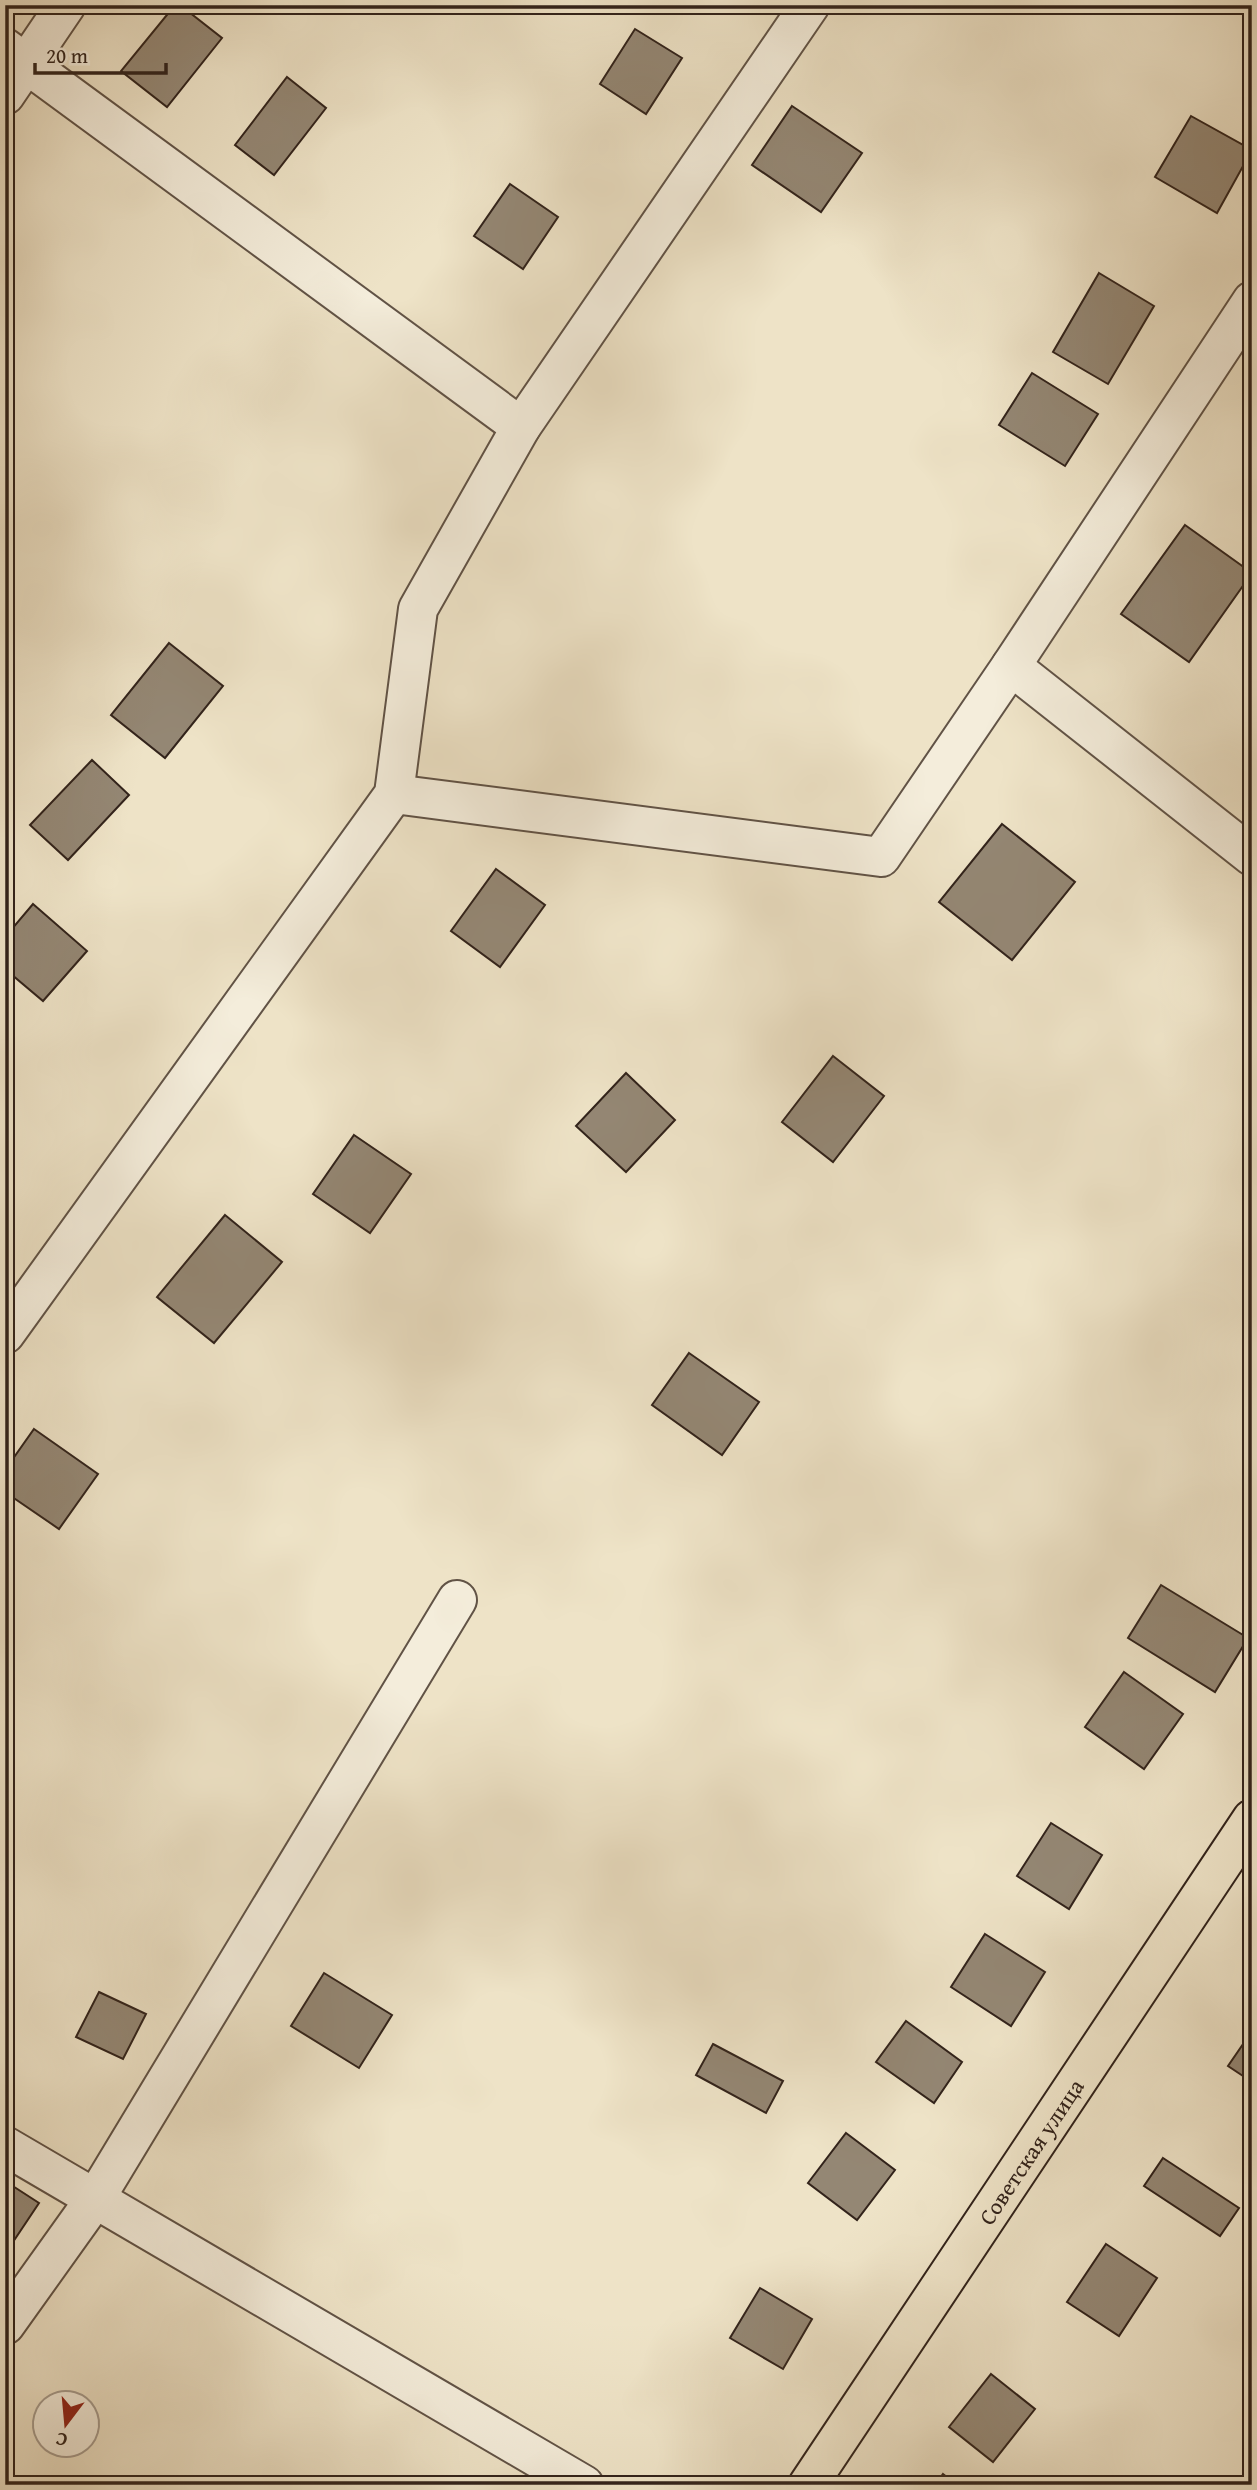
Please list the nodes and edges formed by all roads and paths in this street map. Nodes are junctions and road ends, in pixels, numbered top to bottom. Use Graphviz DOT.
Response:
graph roads {
  1 [pos="66,5"];
  2 [pos="810,5"];
  3 [pos="16,56"];
  4 [pos="5,95"];
  5 [pos="1252,301"];
  6 [pos="521,427"];
  7 [pos="1011,666"];
  8 [pos="394,794"];
  9 [pos="1252,856"];
  10 [pos="5,1334"];
  11 [pos="457,1600"];
  12 [pos="1252,1819"];
  13 [pos="5,2146"];
  14 [pos="95,2199"];
  15 [pos="5,2325"];
  16 [pos="584,2485"];
  17 [pos="808,2485"];
  1 -- 3 [label="street"];
  2 -- 6 [label="street"];
  3 -- 4 [label="street"];
  3 -- 6 [label="street"];
  5 -- 7 [label="street"];
  6 -- 8 [label="street"];
  7 -- 8 [label="street"];
  7 -- 9 [label="street"];
  8 -- 10 [label="street"];
  11 -- 14 [label="street"];
  12 -- 17 [label="main road, Советская улица"];
  13 -- 14 [label="street"];
  14 -- 15 [label="street"];
  14 -- 16 [label="street"];
}
